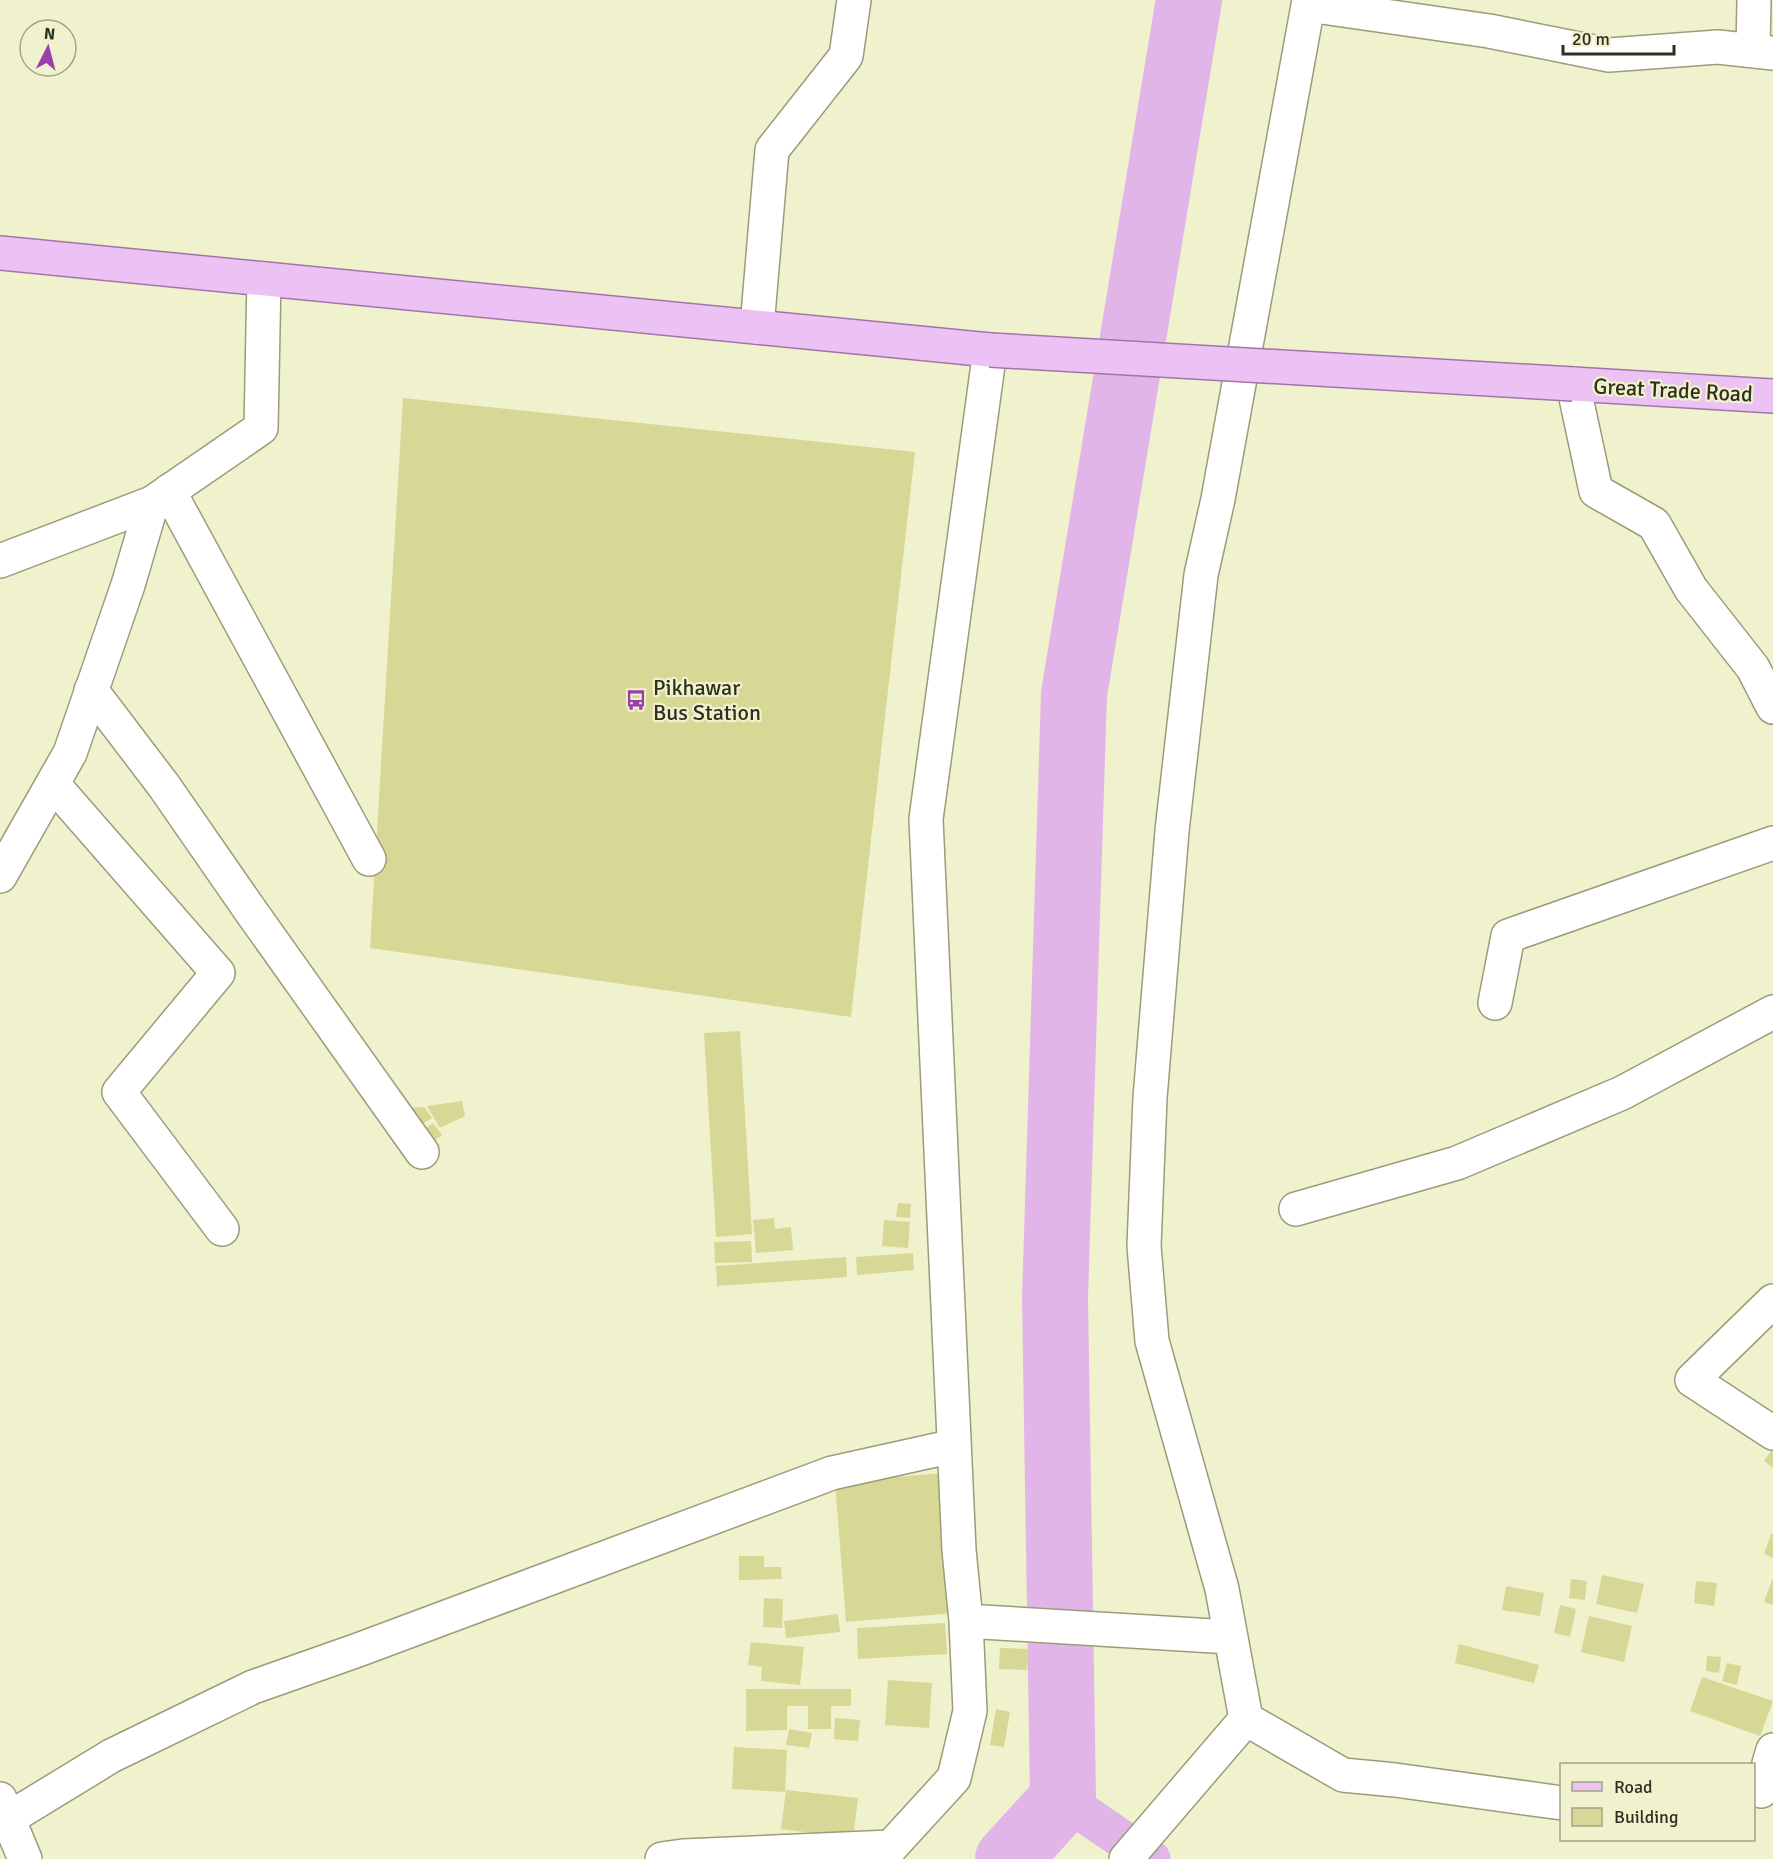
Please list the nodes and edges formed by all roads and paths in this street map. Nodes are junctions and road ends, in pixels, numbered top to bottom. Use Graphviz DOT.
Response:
graph roads {
  1 [pos="854,0"];
  2 [pos="1754,0"];
  3 [pos="1309,2"];
  4 [pos="1763,51"];
  5 [pos="0,253"];
  6 [pos="264,279"];
  7 [pos="757,327"];
  8 [pos="990,350"];
  9 [pos="1573,384"];
  10 [pos="1773,396"];
  11 [pos="160,497"];
  12 [pos="0,561"];
  13 [pos="91,690"];
  14 [pos="1773,707"];
  15 [pos="52,784"];
  16 [pos="1773,843"];
  17 [pos="369,859"];
  18 [pos="0,876"];
  19 [pos="1495,1003"];
  20 [pos="1773,1011"];
  21 [pos="422,1152"];
  22 [pos="1296,1209"];
  23 [pos="222,1229"];
  24 [pos="1773,1301"];
  25 [pos="1773,1433"];
  26 [pos="954,1446"];
  27 [pos="976,1622"];
  28 [pos="1220,1636"];
  29 [pos="1246,1719"];
  30 [pos="1773,1750"];
  31 [pos="1762,1791"];
  32 [pos="1560,1803"];
  33 [pos="4,1809"];
  34 [pos="886,1853"];
  35 [pos="25,1859"];
  36 [pos="662,1859"];
  37 [pos="1126,1859"];
  1 -- 7 [label="street"];
  2 -- 4 [label="street"];
  3 -- 4 [label="street"];
  3 -- 28 [label="street"];
  5 -- 6 [label="main road, Great Trade Road"];
  6 -- 7 [label="main road, Great Trade Road"];
  6 -- 11 [label="street"];
  7 -- 8 [label="main road, Great Trade Road"];
  8 -- 9 [label="main road, Great Trade Road, bridge"];
  8 -- 26 [label="street"];
  9 -- 10 [label="main road, Great Trade Road"];
  9 -- 14 [label="street"];
  11 -- 12 [label="street"];
  11 -- 13 [label="street"];
  11 -- 17 [label="street"];
  13 -- 15 [label="street"];
  13 -- 21 [label="street"];
  15 -- 18 [label="street"];
  15 -- 23 [label="street"];
  16 -- 19 [label="street"];
  20 -- 22 [label="street"];
  24 -- 25 [label="street"];
  26 -- 27 [label="street"];
  26 -- 33 [label="street"];
  27 -- 28 [label="street"];
  27 -- 34 [label="street"];
  28 -- 29 [label="street"];
  29 -- 32 [label="street"];
  29 -- 37 [label="street"];
  30 -- 31 [label="street"];
  33 -- 35 [label="street"];
  34 -- 36 [label="street"];
}
